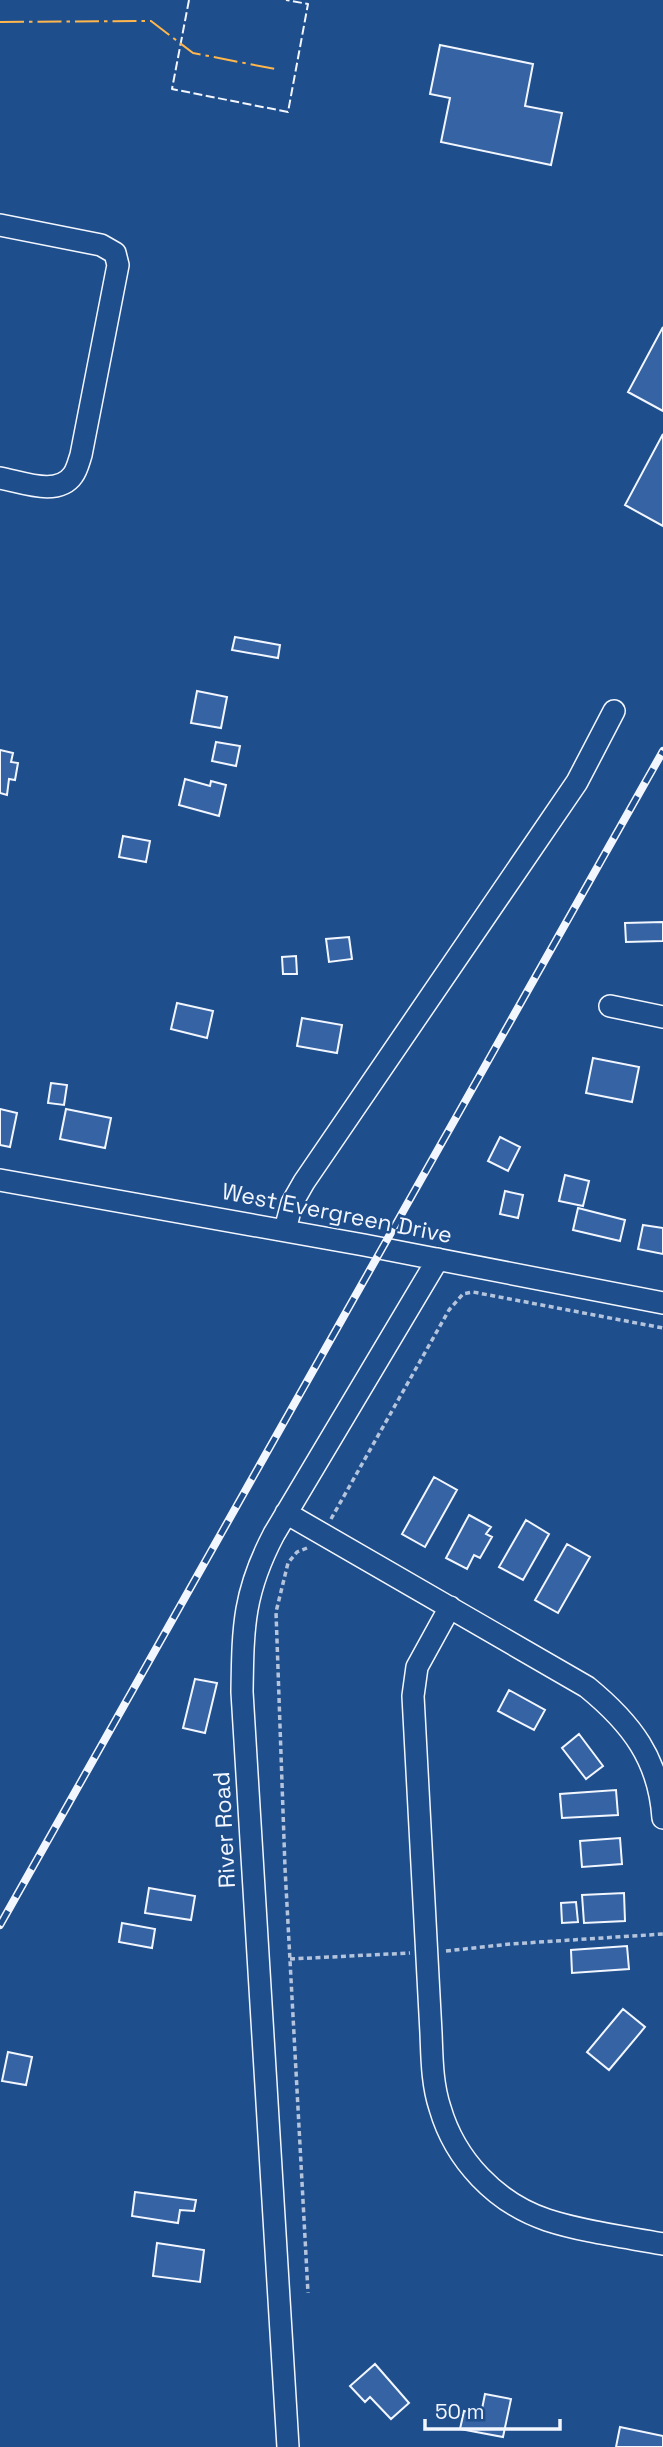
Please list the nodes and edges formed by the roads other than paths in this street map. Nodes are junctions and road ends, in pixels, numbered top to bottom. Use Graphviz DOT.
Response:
graph roads {
  1 [pos="0,225"];
  2 [pos="0,478"];
  3 [pos="614,710"];
  4 [pos="610,1006"];
  5 [pos="663,1017"];
  6 [pos="0,1180"];
  7 [pos="285,1230"];
  8 [pos="438,1259"];
  9 [pos="663,1303"];
  10 [pos="286,1513"];
  11 [pos="450,1607"];
  12 [pos="663,1818"];
  13 [pos="663,2244"];
  14 [pos="295,2446"];
  1 -- 2 [label="street"];
  3 -- 7 [label="street"];
  4 -- 5 [label="street"];
  6 -- 7 [label="street, West Evergreen Drive"];
  7 -- 8 [label="street, West Evergreen Drive"];
  8 -- 9 [label="street, West Evergreen Drive"];
  8 -- 10 [label="street, River Road"];
  10 -- 11 [label="street"];
  10 -- 14 [label="street, River Road"];
  11 -- 12 [label="street"];
  11 -- 13 [label="street"];
}
